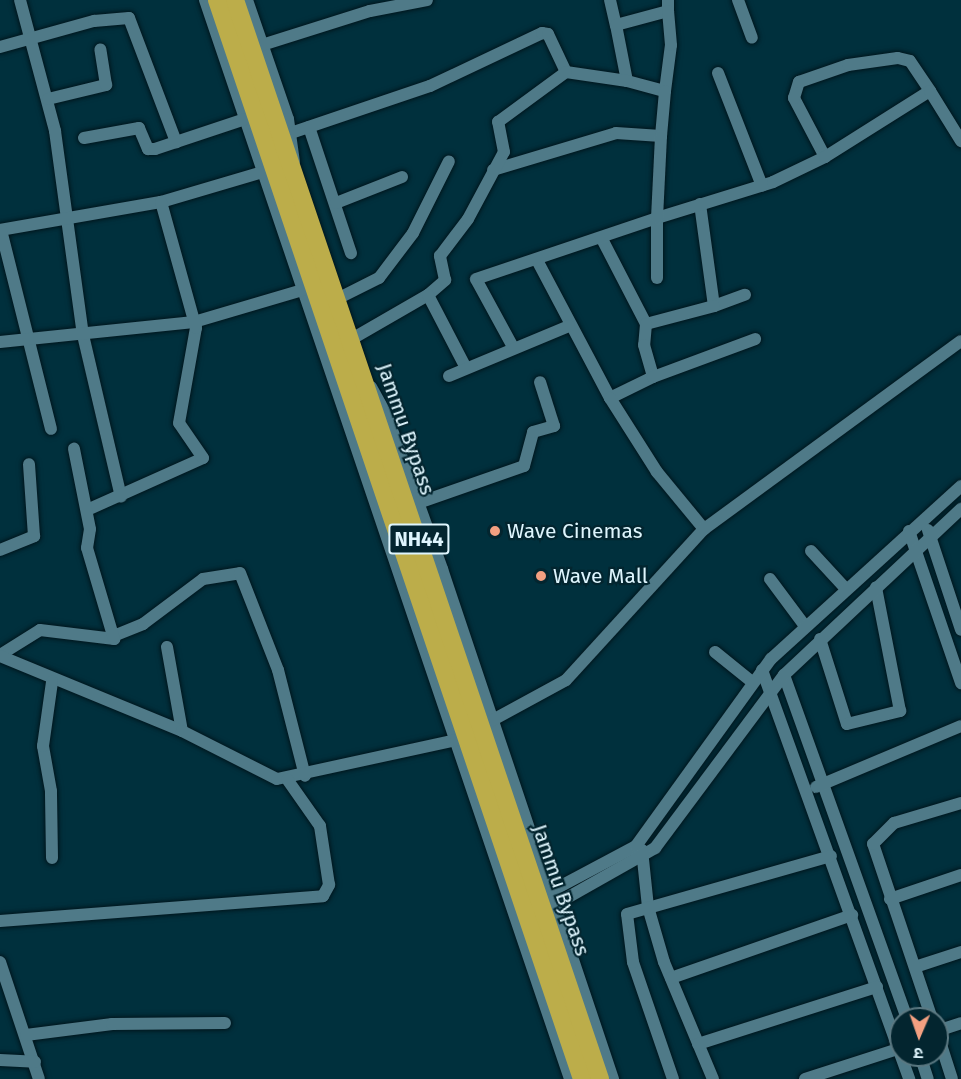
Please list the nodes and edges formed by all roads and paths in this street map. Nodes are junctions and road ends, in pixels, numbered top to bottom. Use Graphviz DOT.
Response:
graph roads {
  1 [pos="20,0"];
  2 [pos="205,0"];
  3 [pos="217,0"];
  4 [pos="235,0"];
  5 [pos="247,0"];
  6 [pos="427,0"];
  7 [pos="610,0"];
  8 [pos="738,0"];
  9 [pos="668,5"];
  10 [pos="616,25"];
  11 [pos="30,38"];
  12 [pos="752,38"];
  13 [pos="262,45"];
  14 [pos="0,47"];
  15 [pos="100,49"];
  16 [pos="567,72"];
  17 [pos="718,73"];
  18 [pos="627,81"];
  19 [pos="665,91"];
  20 [pos="930,92"];
  21 [pos="48,99"];
  22 [pos="245,120"];
  23 [pos="309,127"];
  24 [pos="287,135"];
  25 [pos="661,136"];
  26 [pos="84,138"];
  27 [pos="961,141"];
  28 [pos="176,142"];
  29 [pos="825,157"];
  30 [pos="449,161"];
  31 [pos="493,170"];
  32 [pos="263,172"];
  33 [pos="402,177"];
  34 [pos="762,186"];
  35 [pos="161,202"];
  36 [pos="336,203"];
  37 [pos="700,204"];
  38 [pos="657,218"];
  39 [pos="68,219"];
  40 [pos="0,230"];
  41 [pos="602,239"];
  42 [pos="351,253"];
  43 [pos="538,262"];
  44 [pos="657,278"];
  45 [pos="303,290"];
  46 [pos="428,295"];
  47 [pos="745,295"];
  48 [pos="337,299"];
  49 [pos="714,306"];
  50 [pos="194,322"];
  51 [pos="646,324"];
  52 [pos="569,326"];
  53 [pos="83,334"];
  54 [pos="754,339"];
  55 [pos="30,340"];
  56 [pos="350,340"];
  57 [pos="961,341"];
  58 [pos="0,342"];
  59 [pos="513,347"];
  60 [pos="466,368"];
  61 [pos="449,376"];
  62 [pos="653,377"];
  63 [pos="367,381"];
  64 [pos="540,382"];
  65 [pos="610,398"];
  66 [pos="51,429"];
  67 [pos="74,449"];
  68 [pos="29,464"];
  69 [pos="961,486"];
  70 [pos="121,497"];
  71 [pos="418,503"];
  72 [pos="961,509"];
  73 [pos="87,510"];
  74 [pos="925,518"];
  75 [pos="704,529"];
  76 [pos="909,531"];
  77 [pos="930,537"];
  78 [pos="0,550"];
  79 [pos="812,551"];
  80 [pos="916,551"];
  81 [pos="770,579"];
  82 [pos="876,587"];
  83 [pos="846,588"];
  84 [pos="805,626"];
  85 [pos="961,630"];
  86 [pos="116,635"];
  87 [pos="820,639"];
  88 [pos="167,647"];
  89 [pos="714,652"];
  90 [pos="0,656"];
  91 [pos="762,670"];
  92 [pos="784,675"];
  93 [pos="52,682"];
  94 [pos="752,682"];
  95 [pos="961,683"];
  96 [pos="772,689"];
  97 [pos="961,726"];
  98 [pos="182,731"];
  99 [pos="473,733"];
  100 [pos="305,776"];
  101 [pos="287,779"];
  102 [pos="823,784"];
  103 [pos="807,790"];
  104 [pos="961,802"];
  105 [pos="642,840"];
  106 [pos="831,856"];
  107 [pos="643,857"];
  108 [pos="52,858"];
  109 [pos="961,875"];
  110 [pos="890,899"];
  111 [pos="548,901"];
  112 [pos="648,907"];
  113 [pos="852,915"];
  114 [pos="0,921"];
  115 [pos="961,952"];
  116 [pos="0,962"];
  117 [pos="915,966"];
  118 [pos="670,978"];
  119 [pos="877,987"];
  120 [pos="903,1007"];
  121 [pos="928,1007"];
  122 [pos="889,1022"];
  123 [pos="225,1023"];
  124 [pos="26,1035"];
  125 [pos="698,1044"];
  126 [pos="889,1052"];
  127 [pos="0,1060"];
  128 [pos="35,1062"];
  129 [pos="39,1079"];
  130 [pos="570,1079"];
  131 [pos="582,1079"];
  132 [pos="600,1079"];
  133 [pos="613,1079"];
  134 [pos="673,1079"];
  135 [pos="713,1079"];
  136 [pos="805,1079"];
  1 -- 11 [label="street"];
  2 -- 22 [label="street"];
  3 -- 99 [label="highway, Jammu Bypass / NH44"];
  4 -- 24 [label="highway, Jammu Bypass / NH44"];
  5 -- 13 [label="street"];
  6 -- 13 [label="street"];
  7 -- 10 [label="street"];
  8 -- 12 [label="street"];
  9 -- 10 [label="street"];
  9 -- 19 [label="street"];
  10 -- 18 [label="street"];
  11 -- 14 [label="street"];
  11 -- 21 [label="street"];
  11 -- 28 [label="street"];
  13 -- 24 [label="street"];
  15 -- 21 [label="street"];
  16 -- 18 [label="street"];
  16 -- 23 [label="street"];
  16 -- 31 [label="street"];
  17 -- 34 [label="street"];
  18 -- 19 [label="street"];
  19 -- 25 [label="street"];
  20 -- 27 [label="street"];
  20 -- 29 [label="street"];
  20 -- 29 [label="street"];
  21 -- 39 [label="street"];
  22 -- 28 [label="street"];
  22 -- 32 [label="street"];
  23 -- 24 [label="street"];
  23 -- 36 [label="street"];
  24 -- 48 [label="highway, Jammu Bypass / NH44"];
  25 -- 31 [label="street"];
  25 -- 38 [label="street"];
  26 -- 28 [label="street"];
  29 -- 34 [label="street"];
  30 -- 48 [label="street"];
  31 -- 46 [label="street"];
  32 -- 35 [label="street"];
  32 -- 45 [label="street"];
  33 -- 36 [label="street"];
  34 -- 37 [label="street"];
  35 -- 39 [label="street"];
  35 -- 50 [label="street"];
  36 -- 42 [label="street"];
  37 -- 38 [label="street"];
  37 -- 49 [label="street"];
  38 -- 41 [label="street"];
  38 -- 44 [label="street"];
  39 -- 40 [label="street"];
  39 -- 53 [label="street"];
  40 -- 55 [label="street"];
  41 -- 43 [label="street"];
  41 -- 51 [label="street"];
  43 -- 52 [label="street"];
  43 -- 59 [label="street"];
  45 -- 50 [label="street"];
  45 -- 99 [label="street"];
  46 -- 56 [label="street"];
  46 -- 60 [label="street"];
  47 -- 49 [label="street"];
  48 -- 56 [label="highway, Jammu Bypass / NH44"];
  49 -- 51 [label="street"];
  50 -- 53 [label="street"];
  50 -- 70 [label="street"];
  51 -- 62 [label="street"];
  52 -- 59 [label="street"];
  52 -- 65 [label="street"];
  53 -- 55 [label="street"];
  53 -- 70 [label="street"];
  54 -- 62 [label="street"];
  55 -- 58 [label="street"];
  55 -- 66 [label="street"];
  56 -- 63 [label="highway, Jammu Bypass / NH44"];
  57 -- 75 [label="street"];
  59 -- 60 [label="street"];
  60 -- 61 [label="street"];
  62 -- 65 [label="street"];
  63 -- 71 [label="street"];
  63 -- 99 [label="highway, Jammu Bypass / NH44"];
  64 -- 71 [label="street"];
  65 -- 75 [label="street"];
  67 -- 73 [label="street"];
  68 -- 78 [label="street"];
  69 -- 74 [label="street"];
  70 -- 73 [label="street"];
  71 -- 99 [label="street"];
  72 -- 77 [label="street"];
  73 -- 86 [label="street"];
  74 -- 76 [label="street"];
  74 -- 77 [label="street"];
  75 -- 99 [label="street"];
  76 -- 80 [label="street"];
  76 -- 83 [label="street"];
  77 -- 80 [label="street"];
  77 -- 85 [label="street"];
  79 -- 83 [label="street"];
  80 -- 82 [label="street"];
  80 -- 95 [label="street"];
  81 -- 84 [label="street"];
  82 -- 87 [label="street"];
  82 -- 87 [label="street"];
  83 -- 84 [label="street"];
  84 -- 91 [label="street"];
  86 -- 90 [label="street"];
  86 -- 100 [label="street"];
  87 -- 92 [label="street"];
  88 -- 98 [label="street"];
  89 -- 94 [label="street"];
  90 -- 93 [label="street"];
  91 -- 94 [label="street"];
  91 -- 96 [label="street"];
  92 -- 96 [label="street"];
  92 -- 102 [label="street"];
  93 -- 98 [label="street"];
  93 -- 108 [label="street"];
  94 -- 105 [label="street"];
  96 -- 103 [label="street"];
  96 -- 107 [label="street"];
  97 -- 102 [label="street"];
  98 -- 101 [label="street"];
  99 -- 100 [label="street"];
  99 -- 111 [label="highway, Jammu Bypass / NH44"];
  99 -- 130 [label="street"];
  99 -- 131 [label="highway, Jammu Bypass / NH44"];
  100 -- 101 [label="street"];
  101 -- 114 [label="street"];
  102 -- 103 [label="street"];
  102 -- 120 [label="street"];
  103 -- 106 [label="street"];
  104 -- 110 [label="street"];
  105 -- 107 [label="street"];
  105 -- 111 [label="street"];
  106 -- 112 [label="street"];
  106 -- 113 [label="street"];
  107 -- 111 [label="street"];
  107 -- 112 [label="street"];
  109 -- 110 [label="street"];
  110 -- 117 [label="street"];
  111 -- 132 [label="highway, Jammu Bypass / NH44"];
  111 -- 133 [label="street"];
  112 -- 118 [label="street"];
  112 -- 134 [label="street"];
  113 -- 118 [label="street"];
  113 -- 119 [label="street"];
  115 -- 117 [label="street"];
  116 -- 124 [label="street"];
  117 -- 121 [label="street"];
  118 -- 125 [label="street"];
  119 -- 122 [label="street"];
  119 -- 125 [label="street"];
  123 -- 124 [label="street"];
  124 -- 128 [label="street"];
  125 -- 135 [label="street"];
  126 -- 136 [label="street"];
  127 -- 128 [label="street"];
  128 -- 129 [label="street"];
}
